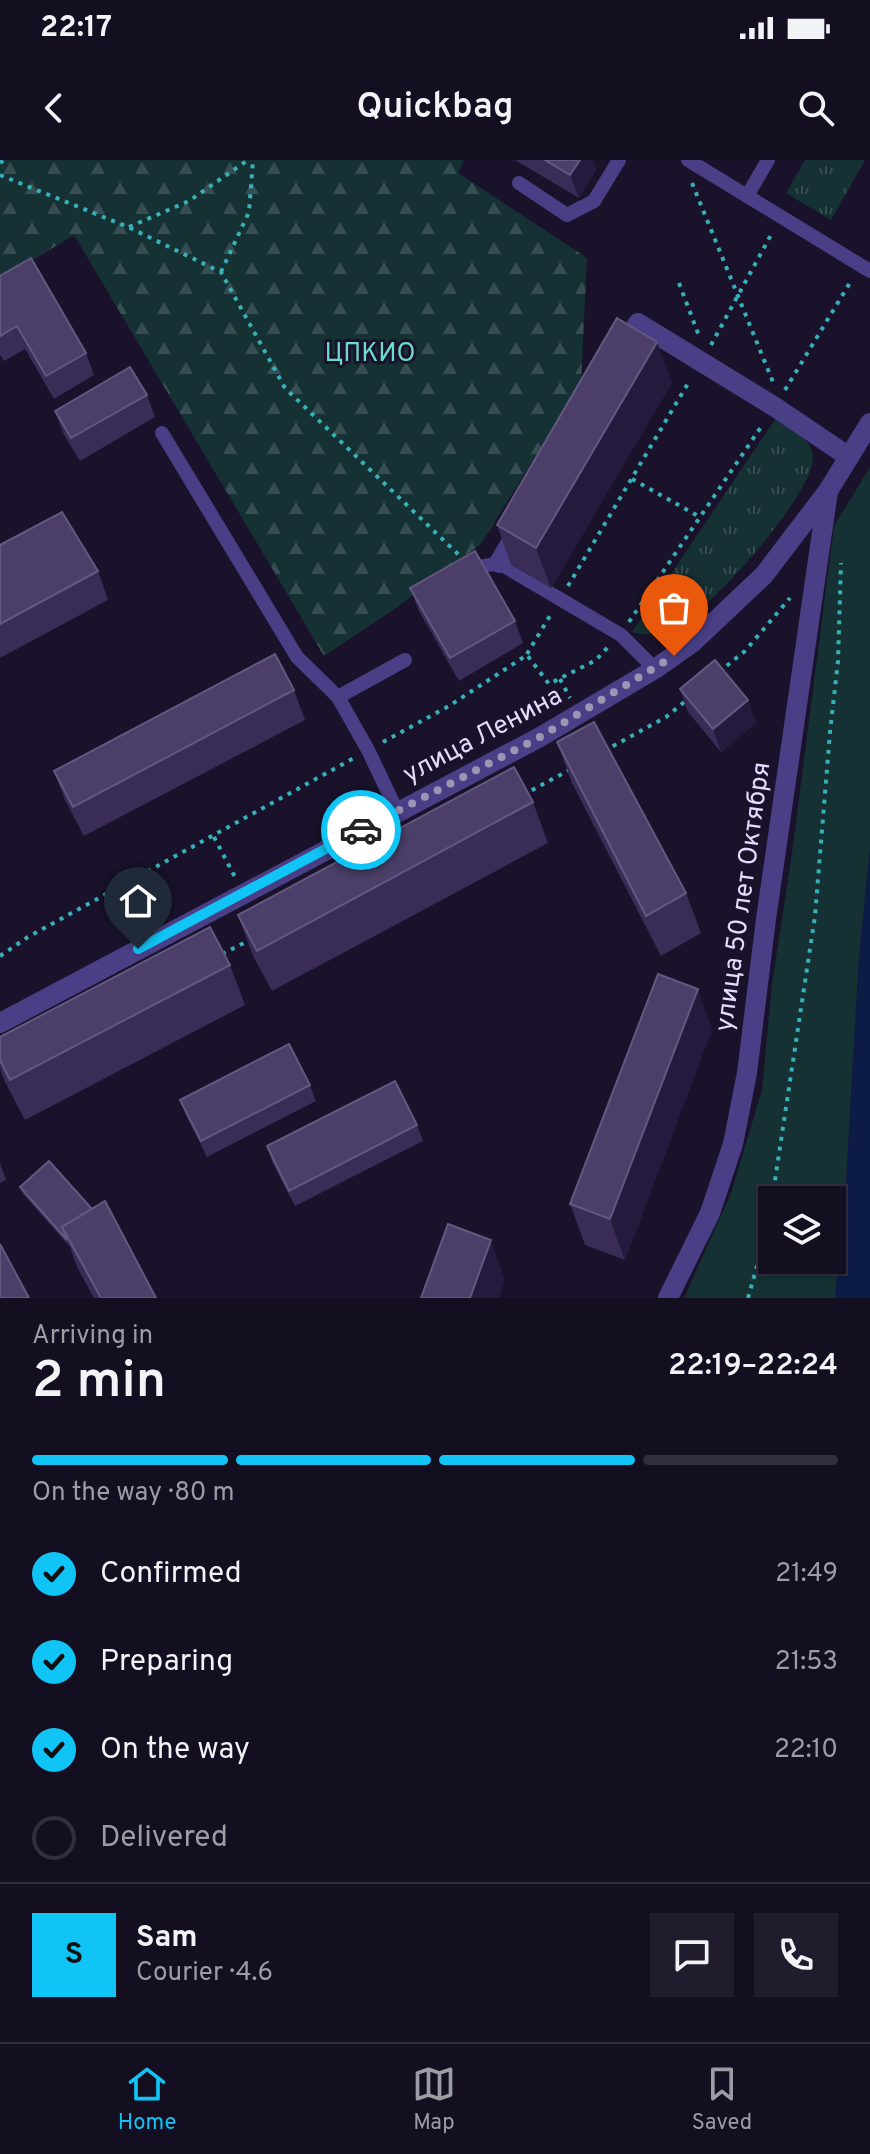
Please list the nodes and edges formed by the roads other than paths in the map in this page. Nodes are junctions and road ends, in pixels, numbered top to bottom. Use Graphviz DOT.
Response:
graph roads {
  1 [pos="619,160"];
  2 [pos="768,160"];
  3 [pos="688,167"];
  4 [pos="519,183"];
  5 [pos="747,196"];
  6 [pos="865,268"];
  7 [pos="614,363"];
  8 [pos="870,423"];
  9 [pos="162,433"];
  10 [pos="849,457"];
  11 [pos="828,491"];
  12 [pos="529,510"];
  13 [pos="499,563"];
  14 [pos="473,568"];
  15 [pos="405,660"];
  16 [pos="655,669"];
  17 [pos="338,697"];
  18 [pos="397,811"];
  19 [pos="0,1023"];
  20 [pos="668,1298"];
  1 -- 4 [label="lane"];
  2 -- 5 [label="lane"];
  3 -- 5 [label="lane"];
  5 -- 6 [label="lane"];
  7 -- 10 [label="street"];
  8 -- 10 [label="street, улица Ленина"];
  9 -- 17 [label="lane"];
  10 -- 11 [label="street, улица Ленина"];
  11 -- 16 [label="street, улица Ленина"];
  11 -- 20 [label="street, улица 50 лет Октября"];
  12 -- 13 [label="street"];
  13 -- 14 [label="lane"];
  13 -- 16 [label="lane"];
  15 -- 17 [label="lane"];
  16 -- 18 [label="street, улица Ленина"];
  17 -- 18 [label="lane"];
  18 -- 19 [label="street, улица Ленина"];
}
